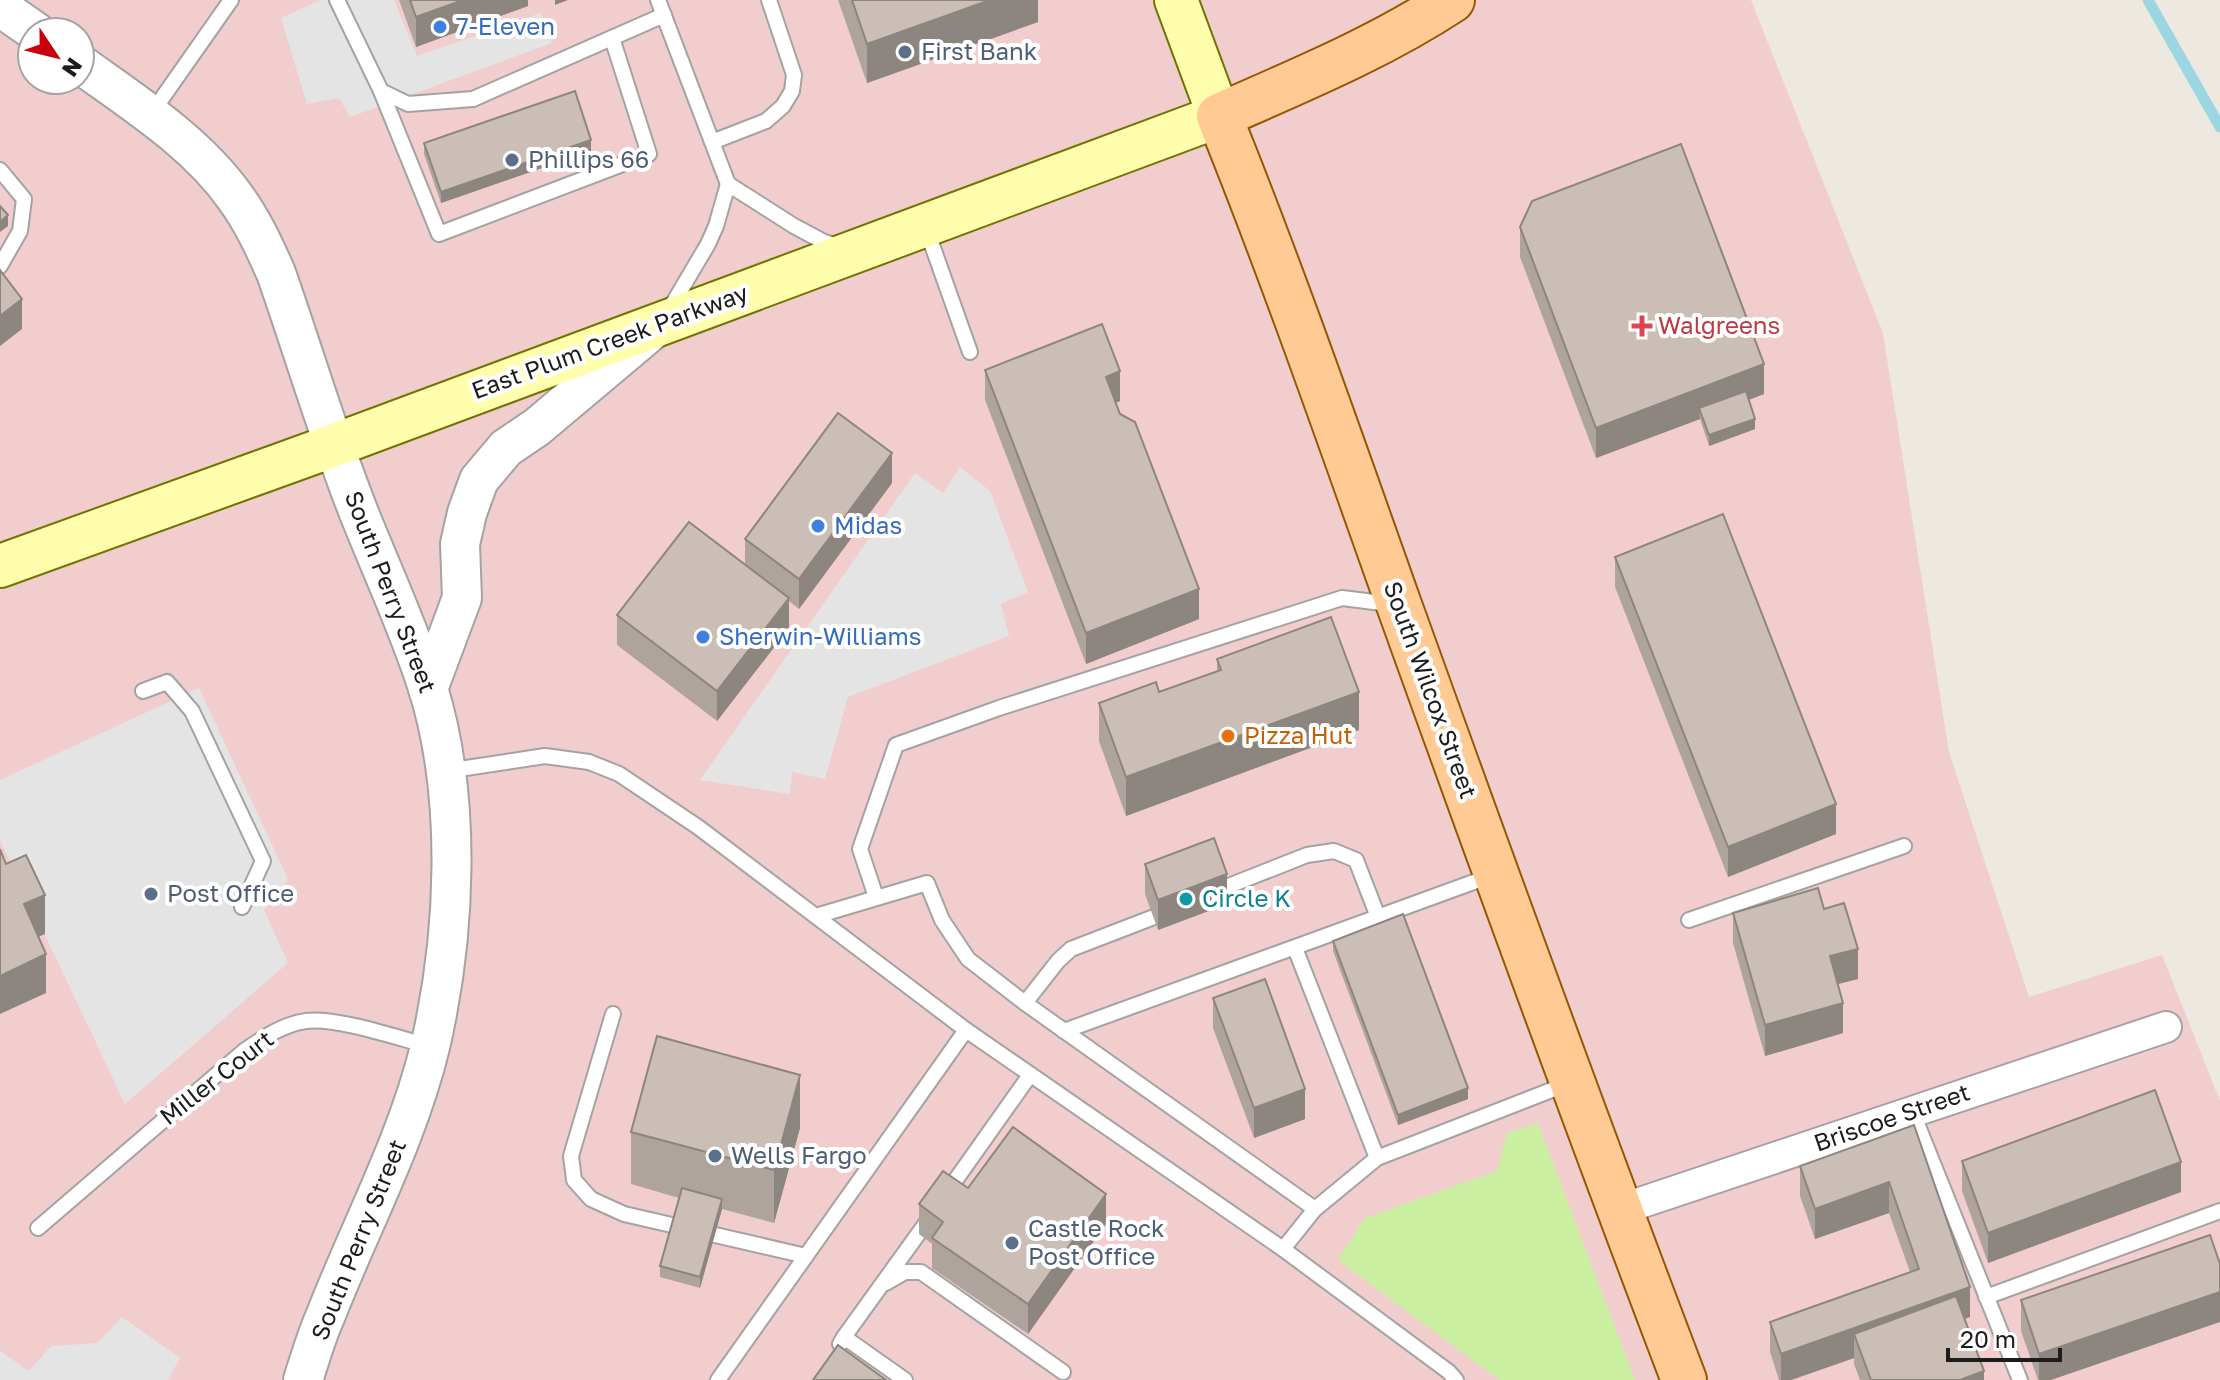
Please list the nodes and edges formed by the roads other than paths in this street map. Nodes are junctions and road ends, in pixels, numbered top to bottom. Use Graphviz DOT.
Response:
graph roads {
  1 [pos="231,0"];
  2 [pos="337,0"];
  3 [pos="658,0"];
  4 [pos="769,0"];
  5 [pos="1176,0"];
  6 [pos="1452,0"];
  7 [pos="664,15"];
  8 [pos="612,38"];
  9 [pos="96,76"];
  10 [pos="381,91"];
  11 [pos="150,115"];
  12 [pos="1219,116"];
  13 [pos="712,142"];
  14 [pos="0,170"];
  15 [pos="728,184"];
  16 [pos="925,225"];
  17 [pos="853,252"];
  18 [pos="0,266"];
  19 [pos="661,323"];
  20 [pos="970,352"];
  21 [pos="335,445"];
  22 [pos="0,566"];
  23 [pos="1399,605"];
  24 [pos="428,689"];
  25 [pos="143,691"];
  26 [pos="446,771"];
  27 [pos="1904,846"];
  28 [pos="1497,874"];
  29 [pos="1221,889"];
  30 [pos="876,897"];
  31 [pos="242,907"];
  32 [pos="816,916"];
  33 [pos="1154,917"];
  34 [pos="1378,917"];
  35 [pos="1689,920"];
  36 [pos="1295,948"];
  37 [pos="1025,1003"];
  38 [pos="613,1014"];
  39 [pos="2166,1027"];
  40 [pos="966,1030"];
  41 [pos="1064,1031"];
  42 [pos="430,1046"];
  43 [pos="1030,1075"];
  44 [pos="1572,1081"];
  45 [pos="1912,1111"];
  46 [pos="1377,1158"];
  47 [pos="1315,1209"];
  48 [pos="1619,1210"];
  49 [pos="2220,1211"];
  50 [pos="38,1228"];
  51 [pos="1283,1249"];
  52 [pos="806,1256"];
  53 [pos="881,1286"];
  54 [pos="1986,1297"];
  55 [pos="844,1337"];
  56 [pos="829,1358"];
  57 [pos="1063,1372"];
  58 [pos="303,1380"];
  59 [pos="718,1380"];
  60 [pos="905,1380"];
  61 [pos="1456,1380"];
  62 [pos="1684,1380"];
  63 [pos="2020,1380"];
  1 -- 11 [label="lane"];
  2 -- 10 [label="lane"];
  3 -- 7 [label="lane"];
  4 -- 13 [label="lane"];
  5 -- 12 [label="main road, South Wilcox Street"];
  6 -- 12 [label="main road"];
  7 -- 8 [label="lane"];
  7 -- 13 [label="lane"];
  8 -- 10 [label="lane"];
  8 -- 10 [label="lane"];
  9 -- 11 [label="street, South Perry Street"];
  11 -- 21 [label="street, South Perry Street"];
  12 -- 16 [label="main road, East Plum Creek Parkway"];
  12 -- 23 [label="main road, South Wilcox Street"];
  13 -- 15 [label="lane"];
  14 -- 18 [label="lane"];
  15 -- 17 [label="lane"];
  15 -- 19 [label="lane"];
  16 -- 17 [label="main road, East Plum Creek Parkway"];
  16 -- 20 [label="lane"];
  17 -- 19 [label="main road, East Plum Creek Parkway"];
  19 -- 21 [label="main road, East Plum Creek Parkway"];
  19 -- 24 [label="street"];
  21 -- 22 [label="main road, East Plum Creek Parkway"];
  21 -- 24 [label="street, South Perry Street"];
  23 -- 28 [label="main road, South Wilcox Street"];
  23 -- 30 [label="lane"];
  24 -- 26 [label="street, South Perry Street"];
  25 -- 31 [label="lane"];
  26 -- 32 [label="lane"];
  26 -- 42 [label="street, South Perry Street"];
  27 -- 35 [label="lane"];
  28 -- 34 [label="lane"];
  28 -- 44 [label="main road, South Wilcox Street"];
  29 -- 34 [label="lane"];
  30 -- 32 [label="lane"];
  30 -- 37 [label="lane"];
  32 -- 40 [label="lane"];
  33 -- 37 [label="lane"];
  34 -- 36 [label="lane"];
  36 -- 41 [label="lane"];
  36 -- 46 [label="lane"];
  37 -- 41 [label="lane"];
  38 -- 52 [label="lane"];
  39 -- 45 [label="street, Briscoe Street"];
  40 -- 43 [label="lane"];
  40 -- 52 [label="lane"];
  41 -- 47 [label="lane"];
  42 -- 50 [label="lane, Miller Court"];
  42 -- 58 [label="street, South Perry Street"];
  43 -- 51 [label="lane"];
  43 -- 53 [label="lane"];
  44 -- 46 [label="lane"];
  44 -- 48 [label="main road, South Wilcox Street"];
  45 -- 48 [label="street, Briscoe Street"];
  45 -- 54 [label="lane"];
  46 -- 47 [label="lane"];
  47 -- 51 [label="lane"];
  48 -- 62 [label="main road, South Wilcox Street"];
  49 -- 54 [label="lane"];
  51 -- 61 [label="lane"];
  52 -- 59 [label="lane"];
  53 -- 55 [label="lane"];
  53 -- 57 [label="lane"];
  54 -- 63 [label="lane"];
  55 -- 56 [label="lane"];
  55 -- 60 [label="lane"];
}
